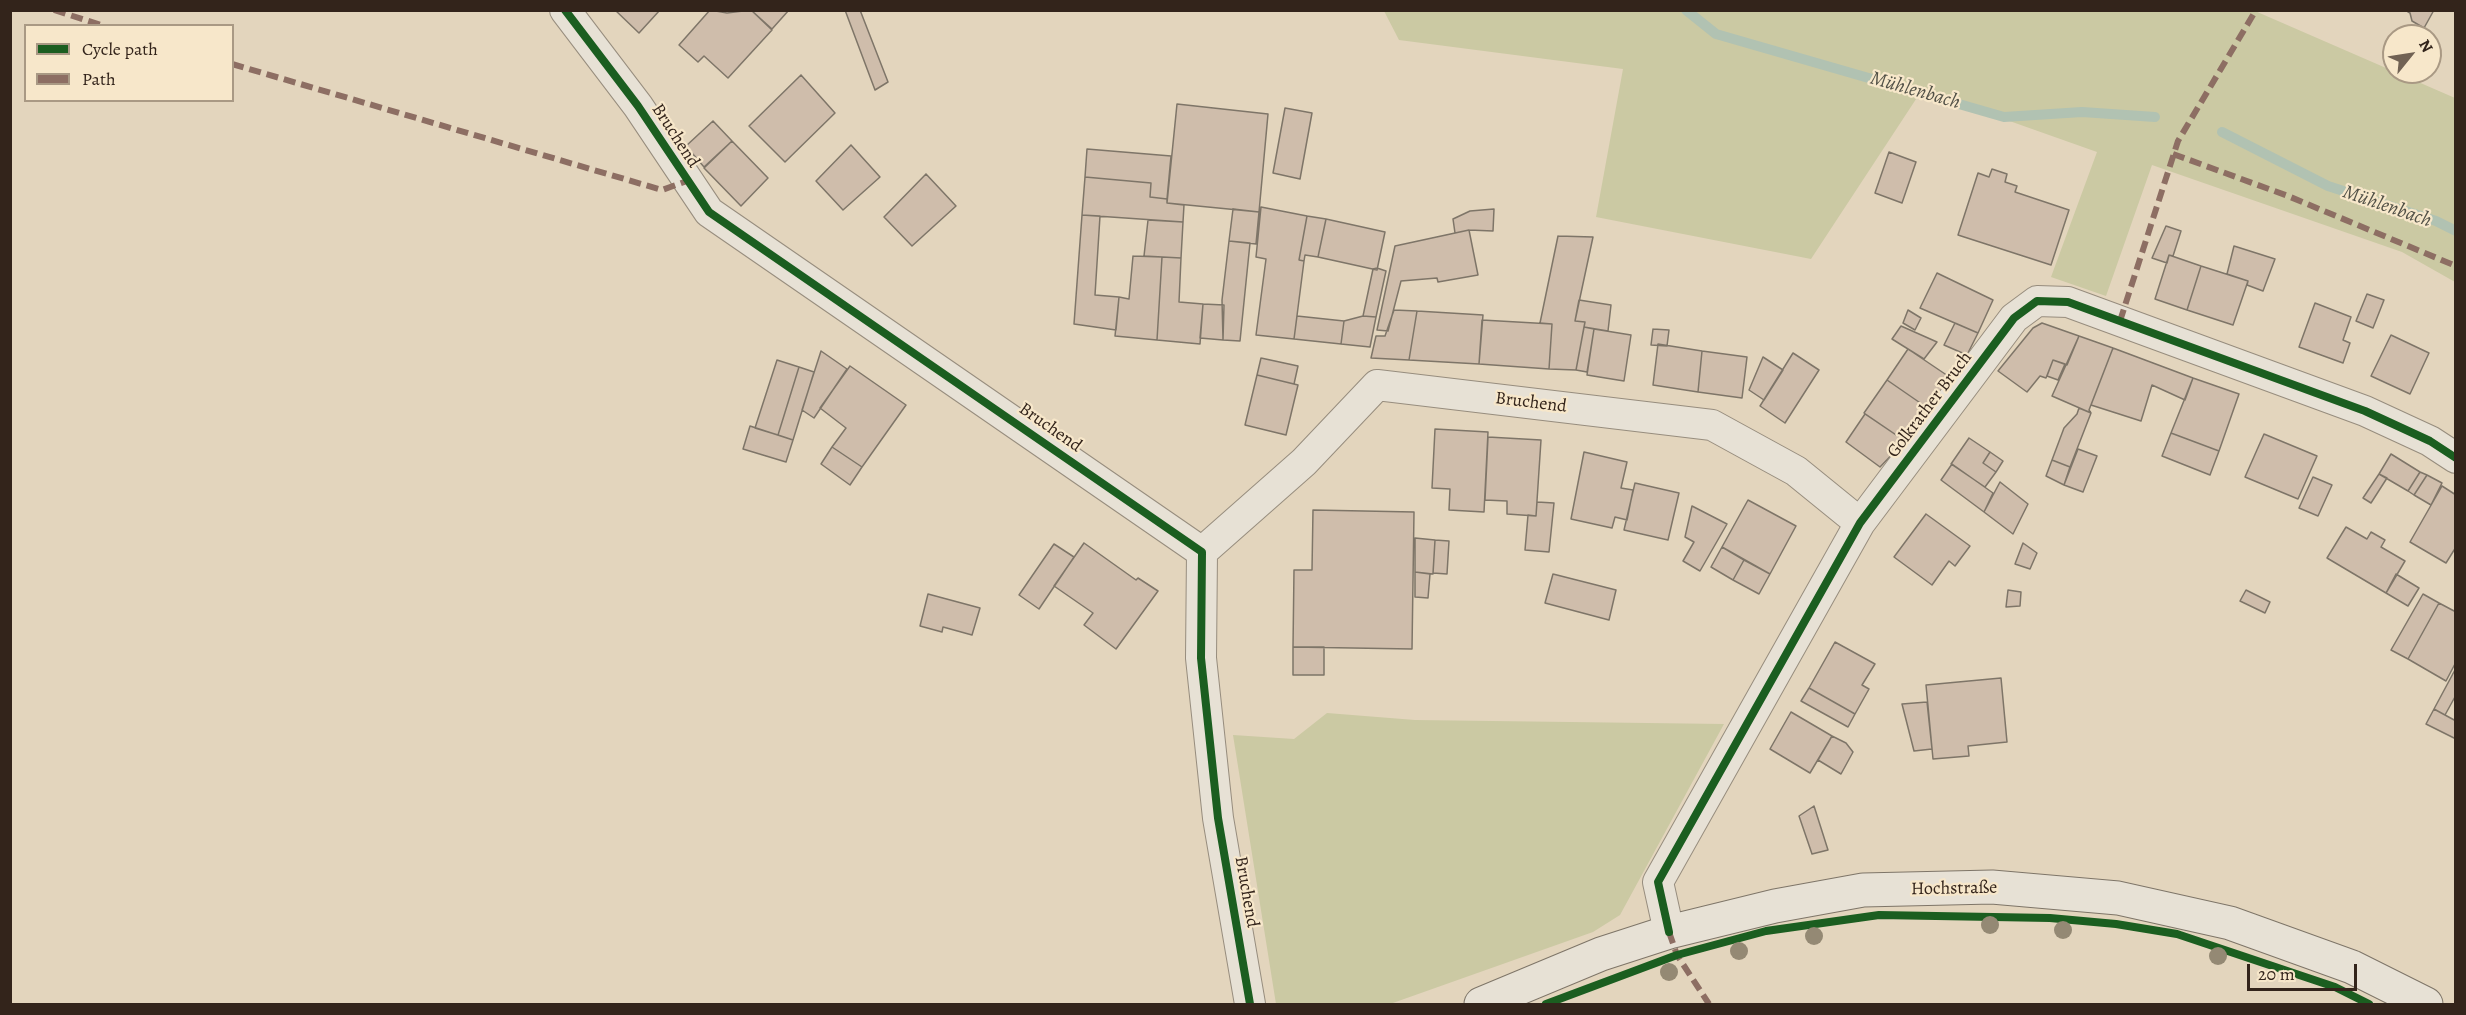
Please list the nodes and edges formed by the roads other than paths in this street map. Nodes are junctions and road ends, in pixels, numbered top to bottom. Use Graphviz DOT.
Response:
graph roads {
  1 [pos="565,10"];
  2 [pos="2456,458"];
  3 [pos="1860,523"];
  4 [pos="1202,552"];
  5 [pos="1669,932"];
  6 [pos="1250,1005"];
  7 [pos="1481,1005"];
  8 [pos="2426,1005"];
  1 -- 4 [label="street, Bruchend"];
  2 -- 3 [label="street, Golkrather Bruch"];
  3 -- 4 [label="street, Bruchend"];
  3 -- 5 [label="street, Golkrather Bruch"];
  4 -- 6 [label="street, Bruchend"];
  5 -- 7 [label="main road, Hochstraße"];
  5 -- 8 [label="main road, Hochstraße"];
}
